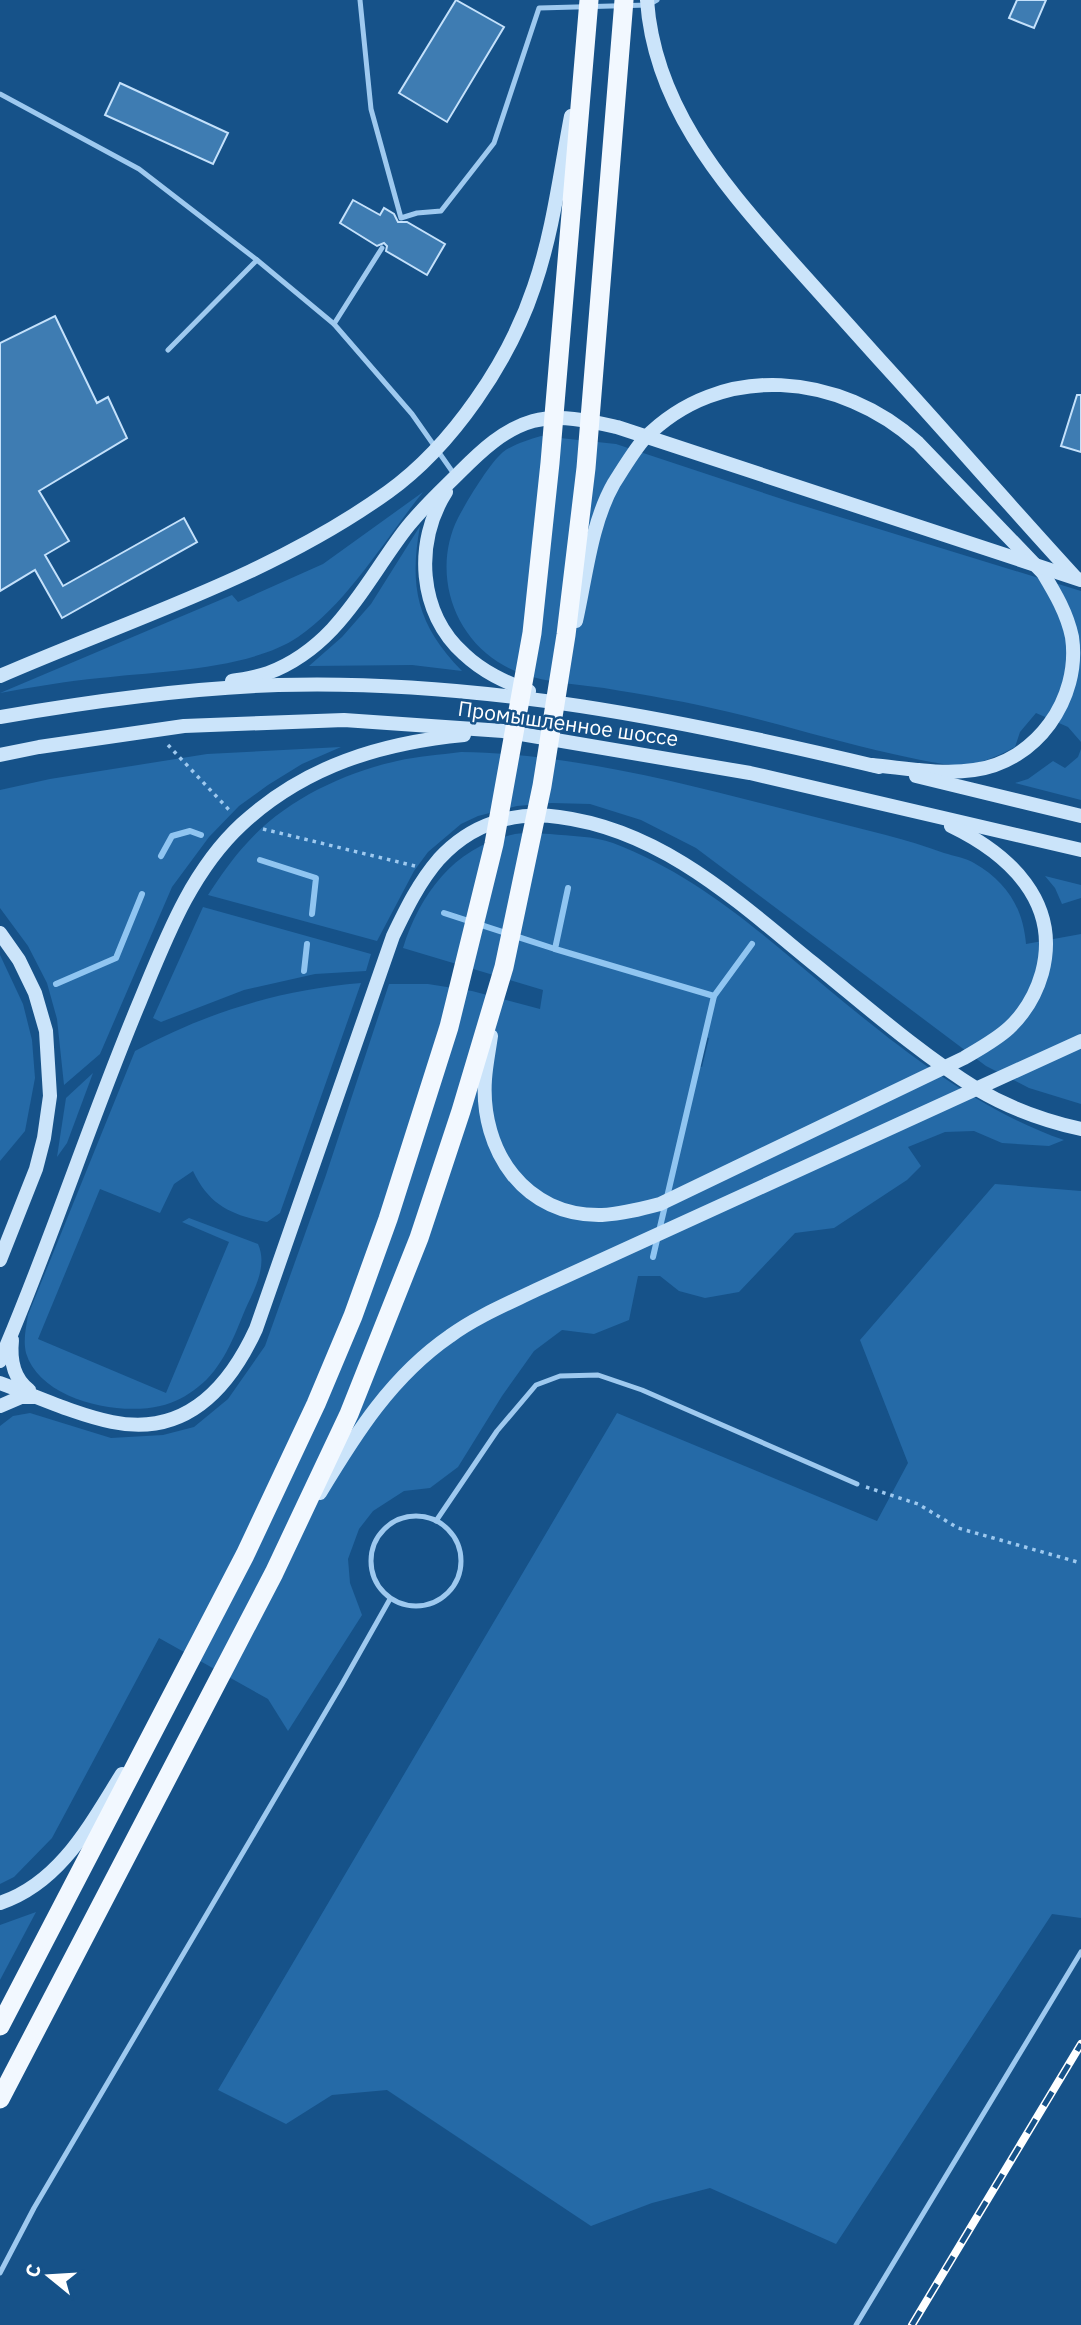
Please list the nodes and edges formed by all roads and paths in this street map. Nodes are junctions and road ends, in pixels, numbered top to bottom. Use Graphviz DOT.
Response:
graph roads {
  1 [pos="360,0"];
  2 [pos="589,0"];
  3 [pos="624,0"];
  4 [pos="647,0"];
  5 [pos="657,0"];
  6 [pos="584,50"];
  7 [pos="0,94"];
  8 [pos="382,248"];
  9 [pos="257,260"];
  10 [pos="334,324"];
  11 [pos="168,350"];
  12 [pos="456,477"];
  13 [pos="1081,581"];
  14 [pos="0,676"];
  15 [pos="182,692"];
  16 [pos="563,708"];
  17 [pos="0,717"];
  18 [pos="154,730"];
  19 [pos="503,731"];
  20 [pos="0,755"];
  21 [pos="872,765"];
  22 [pos="928,814"];
  23 [pos="1081,816"];
  24 [pos="242,824"];
  25 [pos="1081,850"];
  26 [pos="430,870"];
  27 [pos="0,933"];
  28 [pos="504,967"];
  29 [pos="1081,1041"];
  30 [pos="1081,1129"];
  31 [pos="0,1259"];
  32 [pos="13,1330"];
  33 [pos="0,1361"];
  34 [pos="0,1383"];
  35 [pos="39,1397"];
  36 [pos="0,1406"];
  37 [pos="857,1484"];
  38 [pos="436,1521"];
  39 [pos="1081,1563"];
  40 [pos="274,1573"];
  41 [pos="390,1599"];
  42 [pos="173,1693"];
  43 [pos="0,1903"];
  44 [pos="1081,1952"];
  45 [pos="0,2026"];
  46 [pos="0,2099"];
  47 [pos="0,2273"];
  48 [pos="856,2325"];
  1 -- 5 [label="lane"];
  2 -- 6 [label="highway"];
  3 -- 16 [label="highway"];
  4 -- 13 [label="main road"];
  6 -- 14 [label="main road"];
  6 -- 42 [label="highway"];
  7 -- 9 [label="lane"];
  8 -- 10 [label="lane"];
  9 -- 10 [label="lane"];
  9 -- 11 [label="lane"];
  10 -- 12 [label="lane"];
  12 -- 13 [label="main road"];
  12 -- 15 [label="main road"];
  12 -- 16 [label="main road"];
  15 -- 16 [label="main road, Промышленное шоссе"];
  15 -- 17 [label="main road, Промышленное шоссе"];
  16 -- 21 [label="main road, Промышленное шоссе"];
  16 -- 21 [label="main road"];
  16 -- 28 [label="highway"];
  18 -- 19 [label="main road, Промышленное шоссе"];
  18 -- 20 [label="main road, Промышленное шоссе"];
  18 -- 24 [label="path"];
  19 -- 22 [label="main road, Промышленное шоссе"];
  19 -- 24 [label="main road"];
  21 -- 23 [label="main road, Промышленное шоссе"];
  22 -- 25 [label="main road, Промышленное шоссе"];
  22 -- 28 [label="main road"];
  24 -- 26 [label="path"];
  24 -- 32 [label="main road"];
  26 -- 30 [label="main road"];
  26 -- 35 [label="main road"];
  27 -- 31 [label="main road"];
  28 -- 40 [label="highway"];
  29 -- 40 [label="main road"];
  32 -- 33 [label="main road"];
  32 -- 35 [label="main road"];
  34 -- 35 [label="main road"];
  35 -- 36 [label="main road"];
  37 -- 38 [label="lane"];
  37 -- 39 [label="path"];
  38 -- 41 [label="lane"];
  38 -- 41 [label="lane"];
  40 -- 46 [label="highway"];
  41 -- 47 [label="lane"];
  42 -- 43 [label="main road"];
  42 -- 45 [label="highway"];
  44 -- 48 [label="lane"];
}
